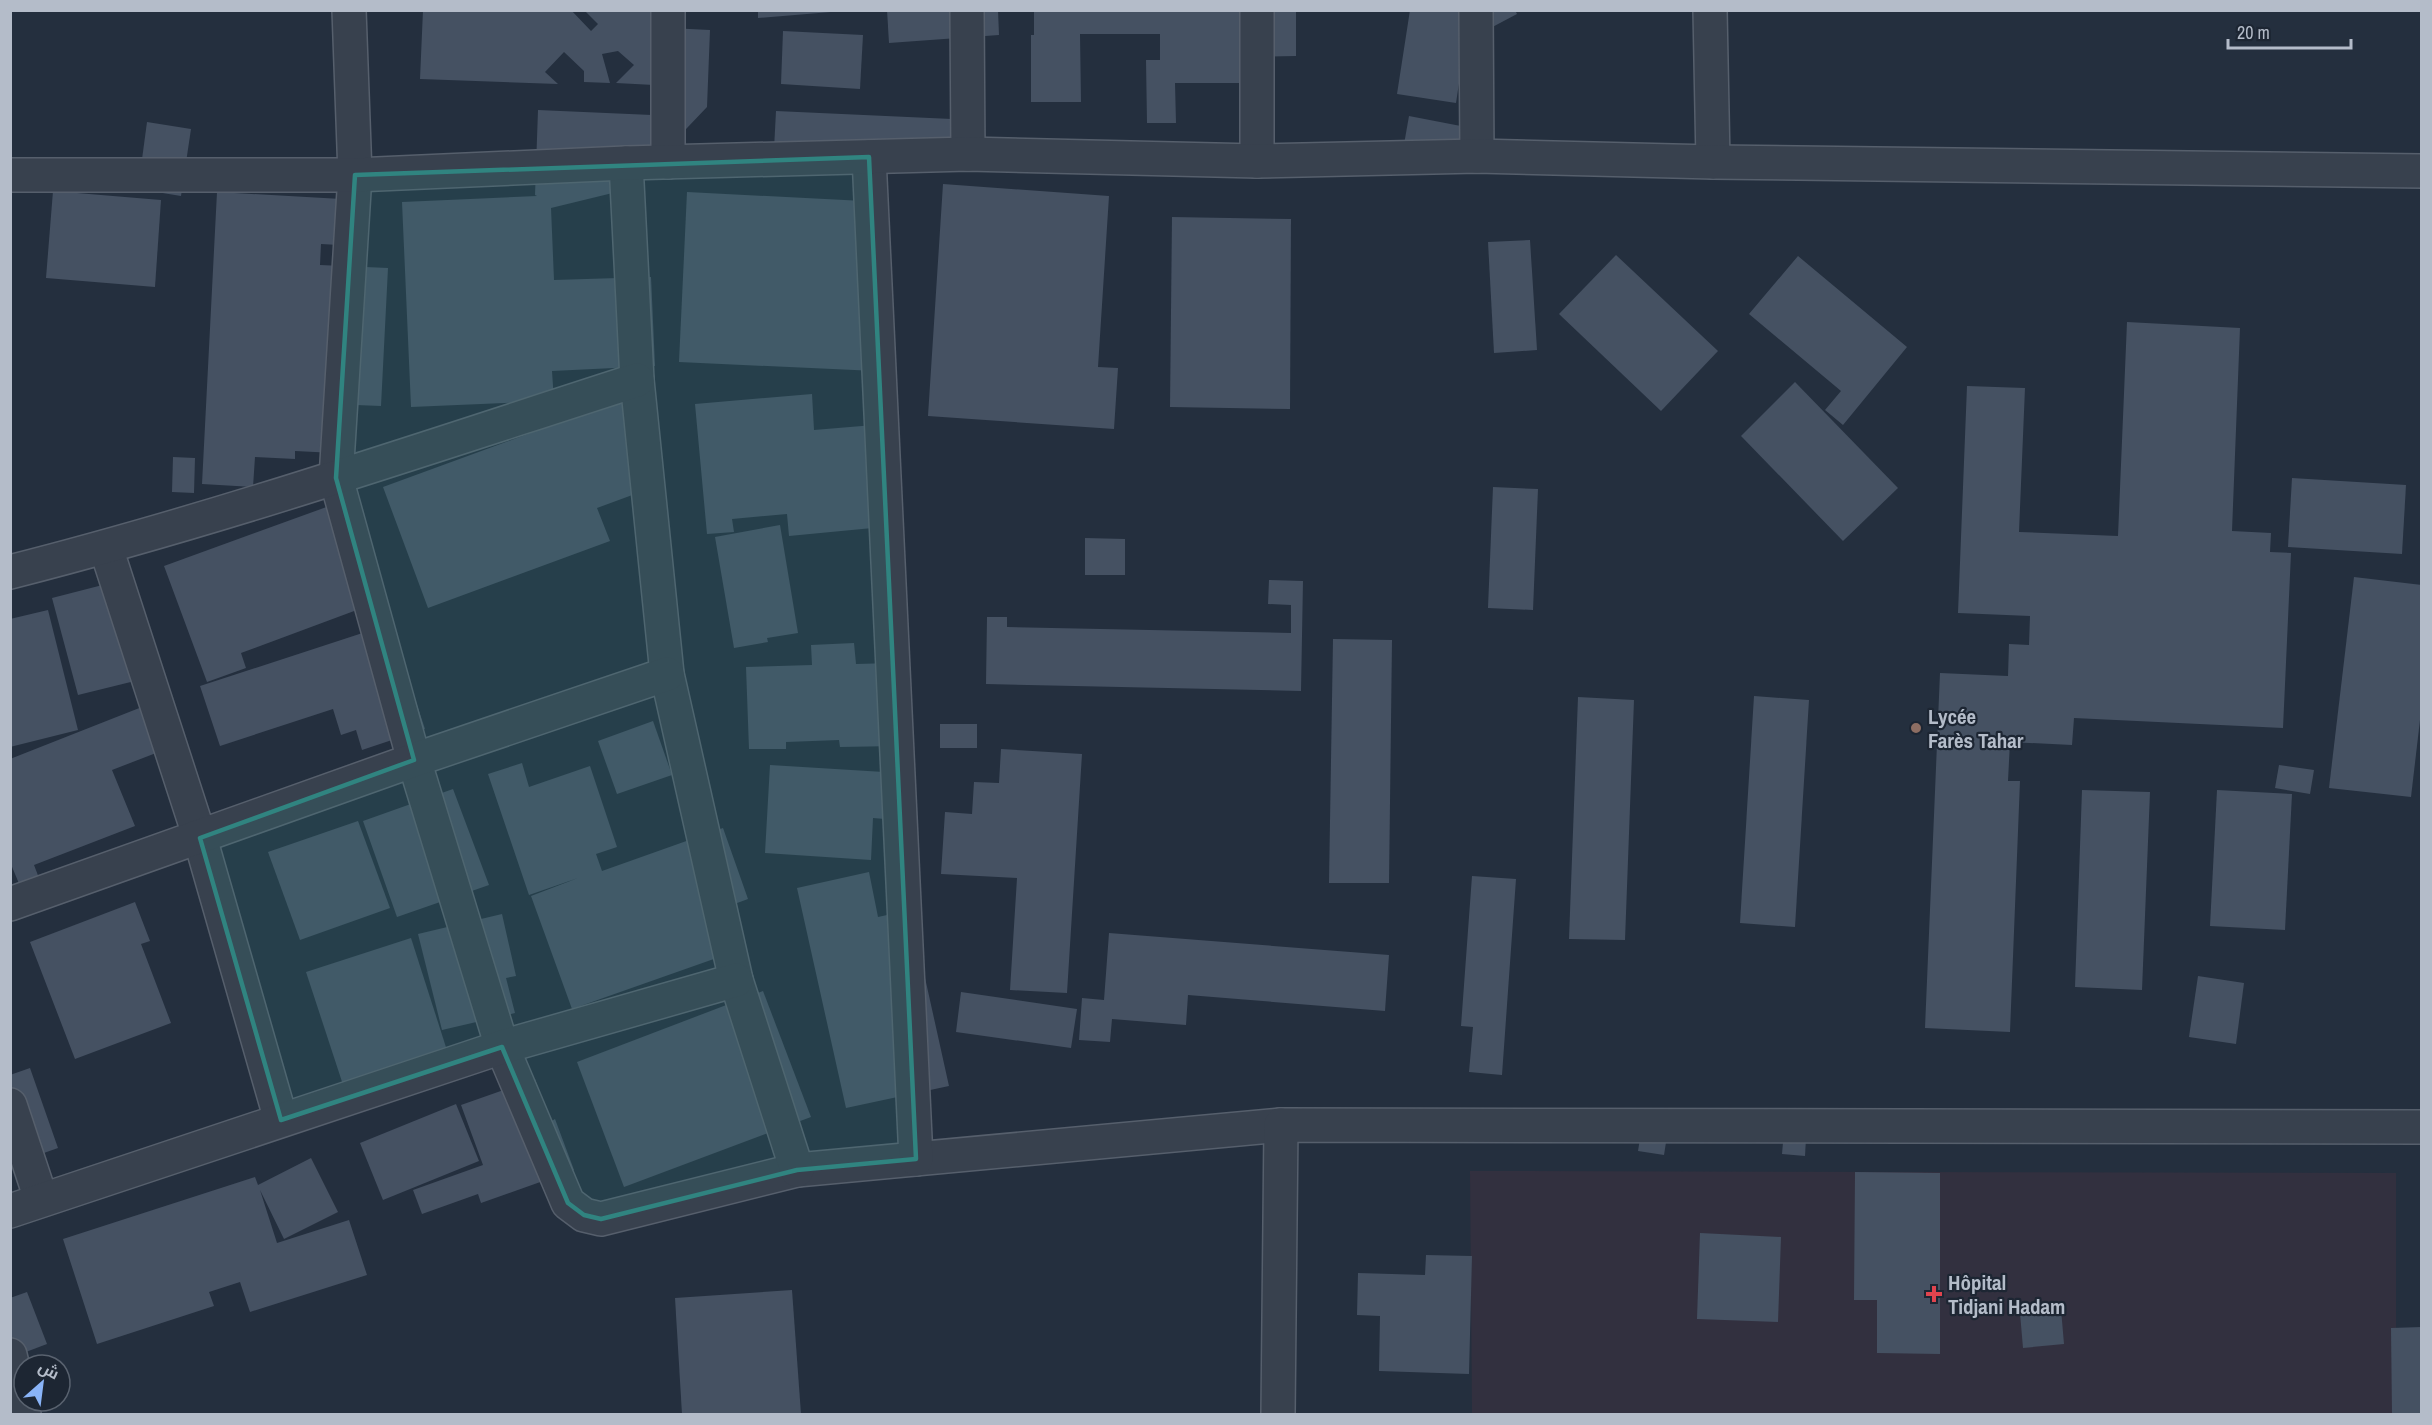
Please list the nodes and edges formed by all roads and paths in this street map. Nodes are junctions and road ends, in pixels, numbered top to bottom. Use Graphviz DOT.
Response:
graph roads {
  1 [pos="349,10"];
  2 [pos="668,10"];
  3 [pos="967,10"];
  4 [pos="1257,10"];
  5 [pos="1476,10"];
  6 [pos="1710,10"];
  7 [pos="968,154"];
  8 [pos="1477,156"];
  9 [pos="869,157"];
  10 [pos="1257,161"];
  11 [pos="668,162"];
  12 [pos="1713,162"];
  13 [pos="626,163"];
  14 [pos="2421,171"];
  15 [pos="10,175"];
  16 [pos="355,175"];
  17 [pos="637,380"];
  18 [pos="336,478"];
  19 [pos="106,548"];
  20 [pos="10,572"];
  21 [pos="667,674"];
  22 [pos="414,760"];
  23 [pos="200,838"];
  24 [pos="10,904"];
  25 [pos="736,980"];
  26 [pos="502,1047"];
  27 [pos="10,1105"];
  28 [pos="281,1120"];
  29 [pos="1281,1125"];
  30 [pos="2421,1127"];
  31 [pos="916,1159"];
  32 [pos="797,1170"];
  33 [pos="40,1199"];
  34 [pos="10,1210"];
  35 [pos="10,1355"];
  36 [pos="24,1414"];
  37 [pos="1278,1414"];
  1 -- 16 [label="street"];
  2 -- 11 [label="street"];
  3 -- 7 [label="street"];
  4 -- 10 [label="street"];
  5 -- 8 [label="street"];
  6 -- 12 [label="street"];
  7 -- 9 [label="street"];
  7 -- 10 [label="street"];
  8 -- 10 [label="street"];
  8 -- 12 [label="street"];
  9 -- 11 [label="street"];
  9 -- 31 [label="street"];
  11 -- 13 [label="street"];
  12 -- 14 [label="street"];
  13 -- 16 [label="street"];
  13 -- 17 [label="street"];
  15 -- 16 [label="street"];
  16 -- 18 [label="street"];
  17 -- 18 [label="street"];
  17 -- 21 [label="street"];
  18 -- 19 [label="street"];
  18 -- 22 [label="street"];
  19 -- 20 [label="street"];
  19 -- 23 [label="street"];
  21 -- 22 [label="street"];
  21 -- 25 [label="street"];
  22 -- 23 [label="street"];
  22 -- 26 [label="street"];
  23 -- 24 [label="street"];
  23 -- 28 [label="street"];
  25 -- 26 [label="street"];
  25 -- 32 [label="street"];
  26 -- 28 [label="street"];
  26 -- 32 [label="street"];
  27 -- 33 [label="street"];
  28 -- 33 [label="street"];
  29 -- 30 [label="street"];
  29 -- 31 [label="street"];
  29 -- 37 [label="street"];
  31 -- 32 [label="street"];
  33 -- 34 [label="street"];
  35 -- 36 [label="street"];
}
